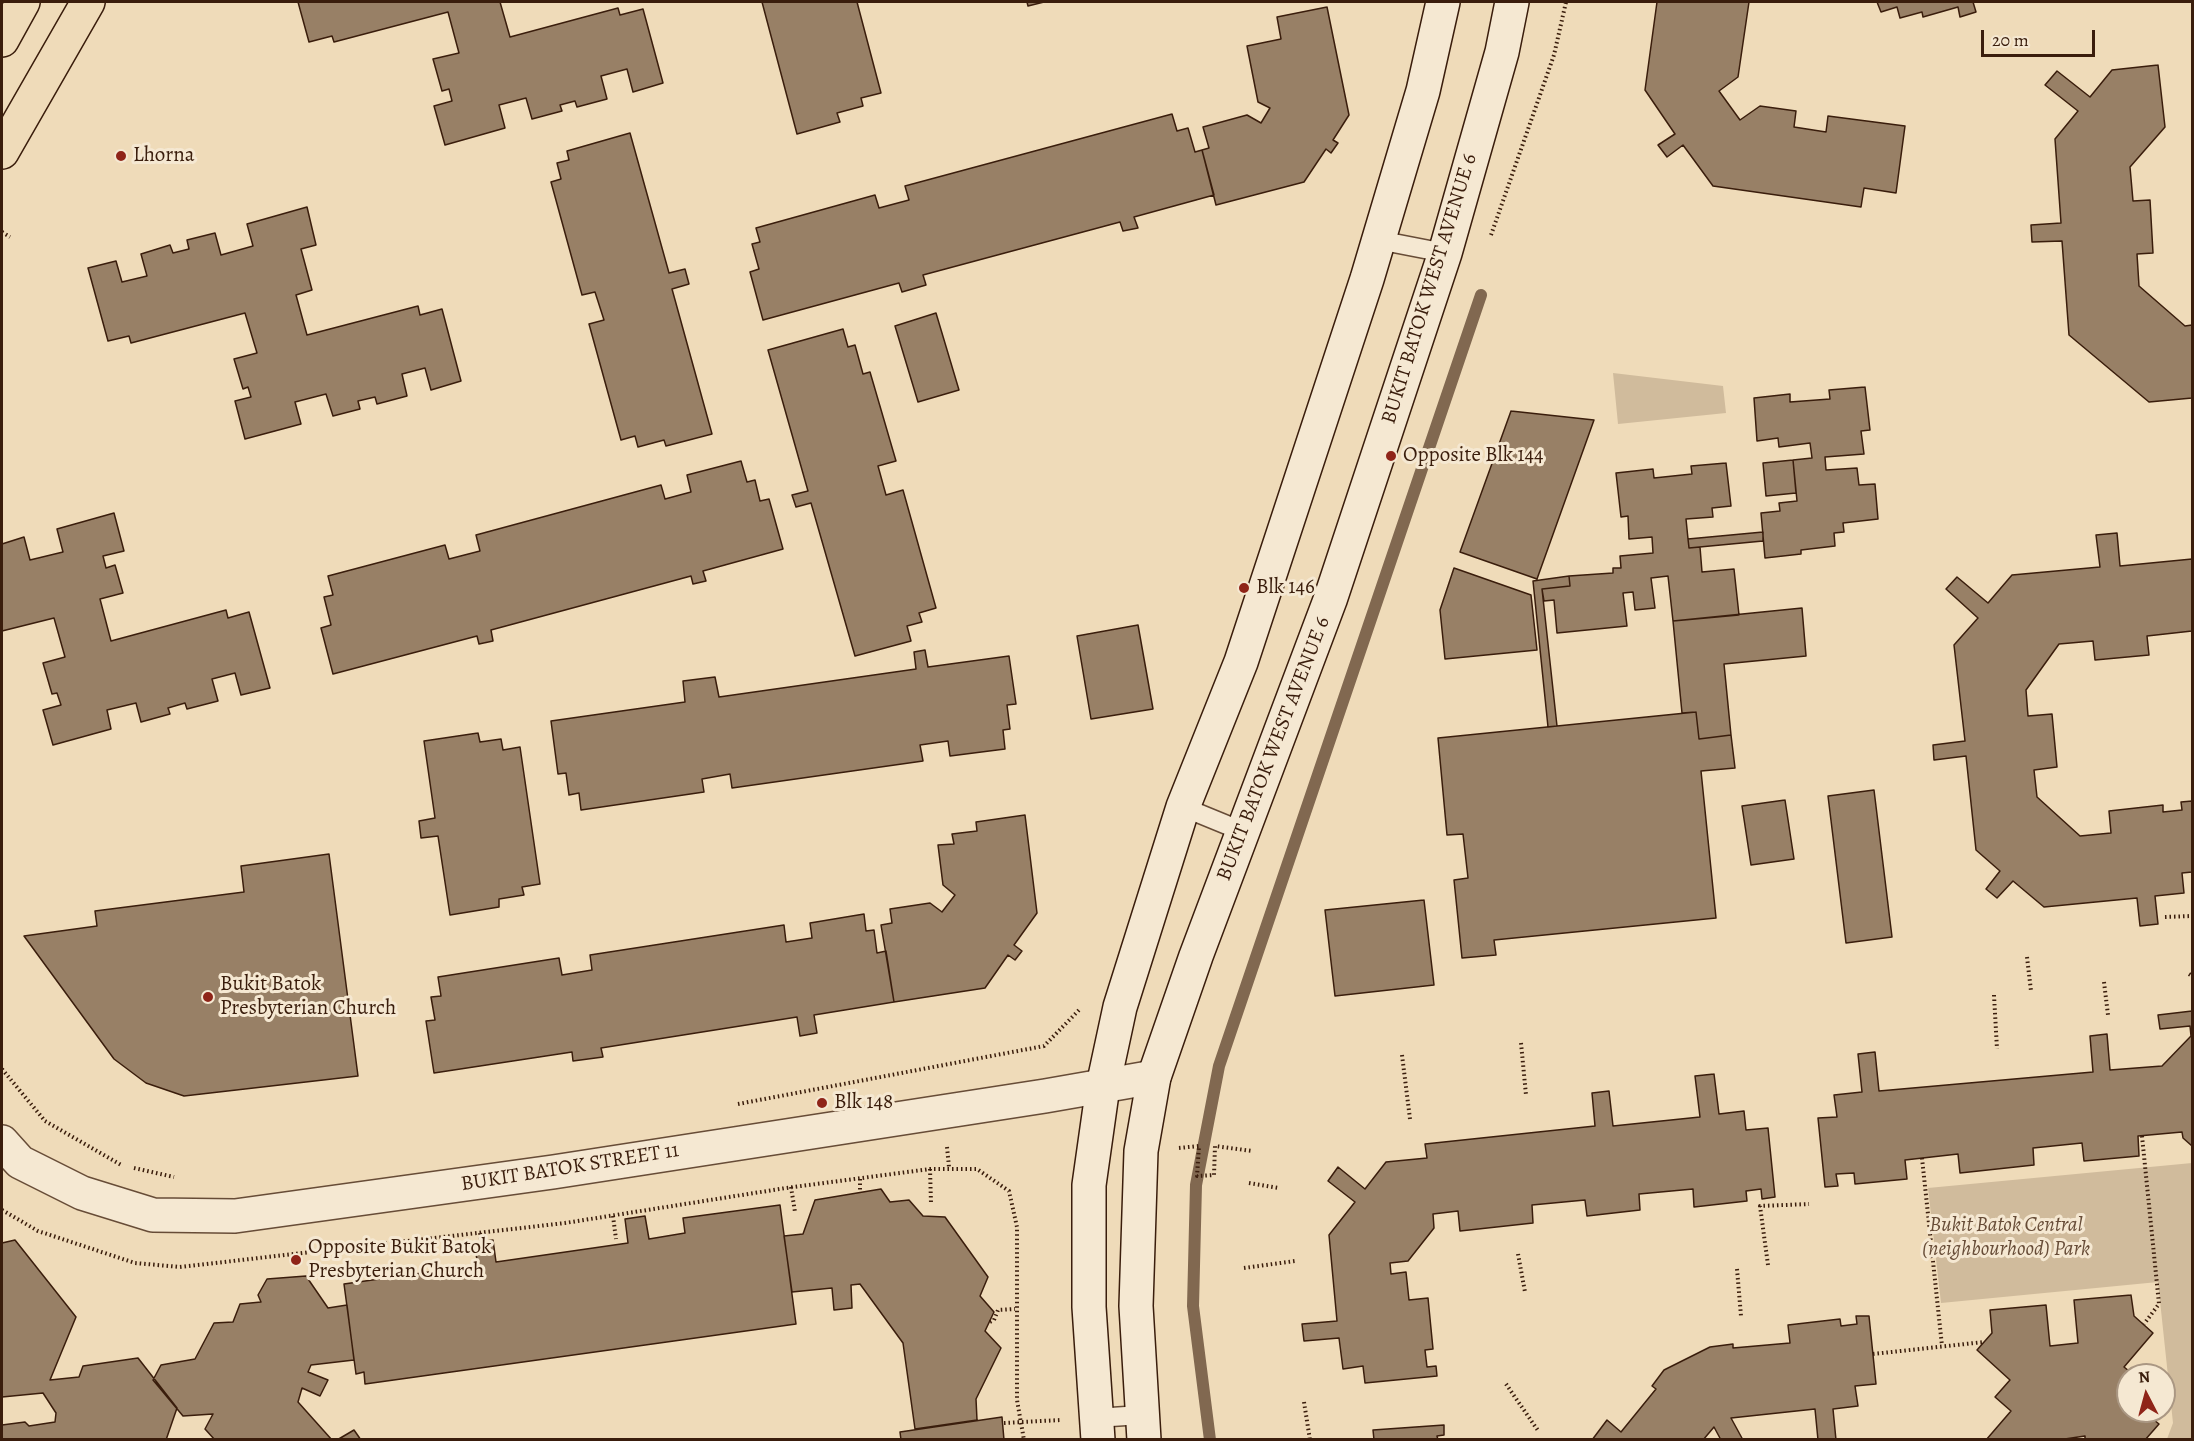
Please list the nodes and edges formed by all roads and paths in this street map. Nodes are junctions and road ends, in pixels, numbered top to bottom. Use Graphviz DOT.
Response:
graph roads {
  1 [pos="23,2"];
  2 [pos="88,2"];
  3 [pos="1443,2"];
  4 [pos="1512,2"];
  5 [pos="1566,2"];
  6 [pos="2,40"];
  7 [pos="2,152"];
  8 [pos="2,232"];
  9 [pos="1491,236"];
  10 [pos="10,237"];
  11 [pos="1378,240"];
  12 [pos="1445,253"];
  13 [pos="1183,807"];
  14 [pos="1244,832"];
  15 [pos="2193,916"];
  16 [pos="2165,917"];
  17 [pos="2027,957"];
  18 [pos="2104,982"];
  19 [pos="2031,991"];
  20 [pos="1994,995"];
  21 [pos="1084,1004"];
  22 [pos="2108,1015"];
  23 [pos="1521,1042"];
  24 [pos="1997,1048"];
  25 [pos="1402,1055"];
  26 [pos="2,1069"];
  27 [pos="1154,1077"];
  28 [pos="1103,1086"];
  29 [pos="1526,1095"];
  30 [pos="737,1104"];
  31 [pos="1410,1119"];
  32 [pos="2142,1136"];
  33 [pos="2,1142"];
  34 [pos="1180,1148"];
  35 [pos="1252,1151"];
  36 [pos="1922,1158"];
  37 [pos="930,1169"];
  38 [pos="177,1178"];
  39 [pos="860,1179"];
  40 [pos="1250,1183"];
  41 [pos="791,1187"];
  42 [pos="1279,1188"];
  43 [pos="860,1192"];
  44 [pos="931,1203"];
  45 [pos="1809,1204"];
  46 [pos="2,1210"];
  47 [pos="795,1212"];
  48 [pos="613,1216"];
  49 [pos="480,1233"];
  50 [pos="616,1239"];
  51 [pos="481,1240"];
  52 [pos="1518,1254"];
  53 [pos="1295,1261"];
  54 [pos="1768,1265"];
  55 [pos="1244,1268"];
  56 [pos="1737,1269"];
  57 [pos="1525,1292"];
  58 [pos="1015,1310"];
  59 [pos="1741,1316"];
  60 [pos="990,1322"];
  61 [pos="2144,1324"];
  62 [pos="1984,1342"];
  63 [pos="1942,1346"];
  64 [pos="1873,1354"];
  65 [pos="1506,1384"];
  66 [pos="1304,1402"];
  67 [pos="1021,1421"];
  68 [pos="1004,1423"];
  69 [pos="1142,1427"];
  70 [pos="1097,1429"];
  71 [pos="1539,1432"];
  72 [pos="1024,1440"];
  73 [pos="1310,1440"];
  1 -- 6 [label="main road"];
  2 -- 7 [label="main road"];
  3 -- 11 [label="main road"];
  4 -- 12 [label="main road, BUKIT BATOK WEST AVENUE 6"];
  5 -- 9 [label="path"];
  8 -- 10 [label="path"];
  11 -- 12 [label="lane"];
  11 -- 13 [label="main road"];
  12 -- 14 [label="main road, BUKIT BATOK WEST AVENUE 6"];
  13 -- 14 [label="lane"];
  13 -- 28 [label="main road"];
  14 -- 27 [label="main road, BUKIT BATOK WEST AVENUE 6"];
  15 -- 16 [label="path"];
  17 -- 19 [label="path"];
  18 -- 22 [label="path"];
  20 -- 24 [label="path"];
  21 -- 30 [label="path"];
  23 -- 29 [label="path"];
  25 -- 31 [label="path"];
  26 -- 38 [label="path"];
  27 -- 28 [label="main road, BUKIT BATOK STREET 11"];
  27 -- 69 [label="main road, BUKIT BATOK WEST AVENUE 6"];
  28 -- 33 [label="main road, BUKIT BATOK STREET 11"];
  28 -- 70 [label="main road"];
  32 -- 61 [label="path"];
  34 -- 35 [label="path"];
  36 -- 63 [label="path"];
  37 -- 39 [label="path"];
  37 -- 44 [label="path"];
  37 -- 58 [label="path"];
  39 -- 41 [label="path"];
  39 -- 43 [label="path"];
  40 -- 42 [label="path"];
  41 -- 47 [label="path"];
  41 -- 48 [label="path"];
  45 -- 54 [label="path"];
  46 -- 49 [label="path"];
  48 -- 49 [label="path"];
  48 -- 50 [label="path"];
  49 -- 51 [label="path"];
  52 -- 57 [label="path"];
  53 -- 55 [label="path"];
  56 -- 59 [label="path"];
  58 -- 60 [label="path"];
  58 -- 67 [label="path"];
  62 -- 63 [label="path"];
  63 -- 64 [label="path"];
  65 -- 71 [label="path"];
  66 -- 73 [label="path"];
  67 -- 68 [label="path"];
  67 -- 72 [label="path"];
  69 -- 70 [label="lane"];
}
